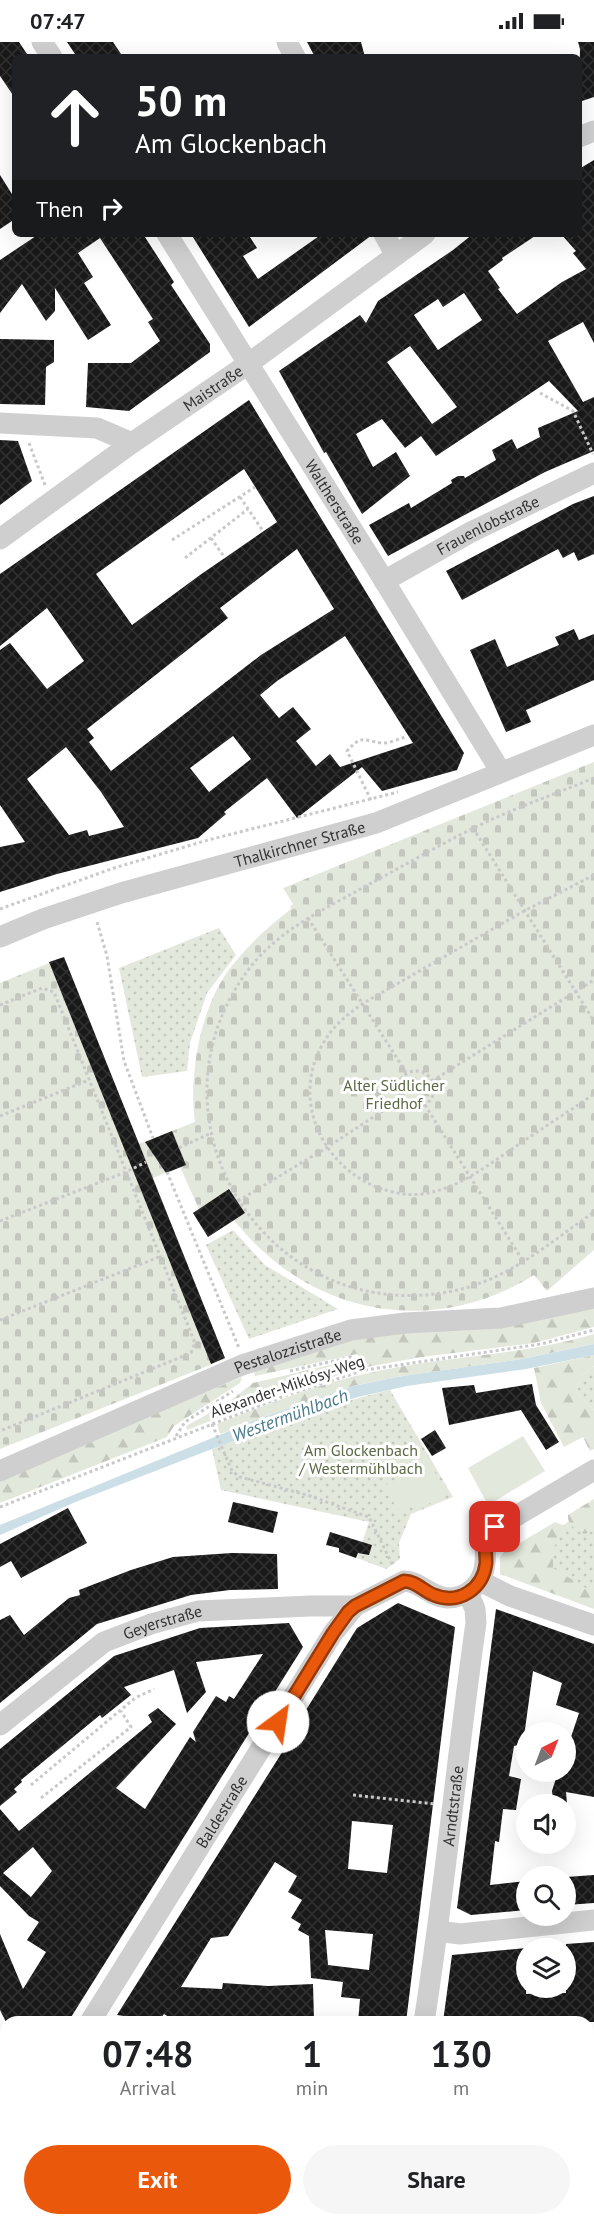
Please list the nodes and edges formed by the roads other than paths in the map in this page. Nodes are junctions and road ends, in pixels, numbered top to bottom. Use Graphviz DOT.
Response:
graph roads {
  1 [pos="169,237"];
  2 [pos="386,237"];
  3 [pos="420,237"];
  4 [pos="395,254"];
  5 [pos="248,364"];
  6 [pos="0,423"];
  7 [pos="132,443"];
  8 [pos="594,473"];
  9 [pos="0,539"];
  10 [pos="384,581"];
  11 [pos="594,735"];
  12 [pos="501,772"];
  13 [pos="0,937"];
  14 [pos="594,1298"];
  15 [pos="594,1470"];
  16 [pos="0,1471"];
  17 [pos="474,1587"];
  18 [pos="355,1606"];
  19 [pos="594,1625"];
  20 [pos="0,1725"];
  21 [pos="594,1920"];
  22 [pos="438,1932"];
  23 [pos="94,2016"];
  24 [pos="425,2016"];
  1 -- 5 [label="street, Waltherstraße"];
  2 -- 4 [label="street"];
  3 -- 4 [label="street, Maistraße"];
  4 -- 5 [label="street, Maistraße"];
  5 -- 7 [label="street, Maistraße"];
  5 -- 10 [label="street, Waltherstraße"];
  6 -- 7 [label="street"];
  7 -- 9 [label="street, Maistraße"];
  8 -- 10 [label="street, Frauenlobstraße"];
  10 -- 12 [label="street, Waltherstraße"];
  11 -- 12 [label="street, Thalkirchner Straße"];
  12 -- 13 [label="street, Thalkirchner Straße"];
  14 -- 16 [label="street, Pestalozzistraße"];
  15 -- 17 [label="street"];
  17 -- 18 [label="street"];
  17 -- 19 [label="street"];
  17 -- 22 [label="street, Arndtstraße"];
  18 -- 20 [label="street, Geyerstraße"];
  18 -- 23 [label="street, Baldestraße"];
  21 -- 22 [label="street"];
  22 -- 24 [label="street, Arndtstraße"];
}
